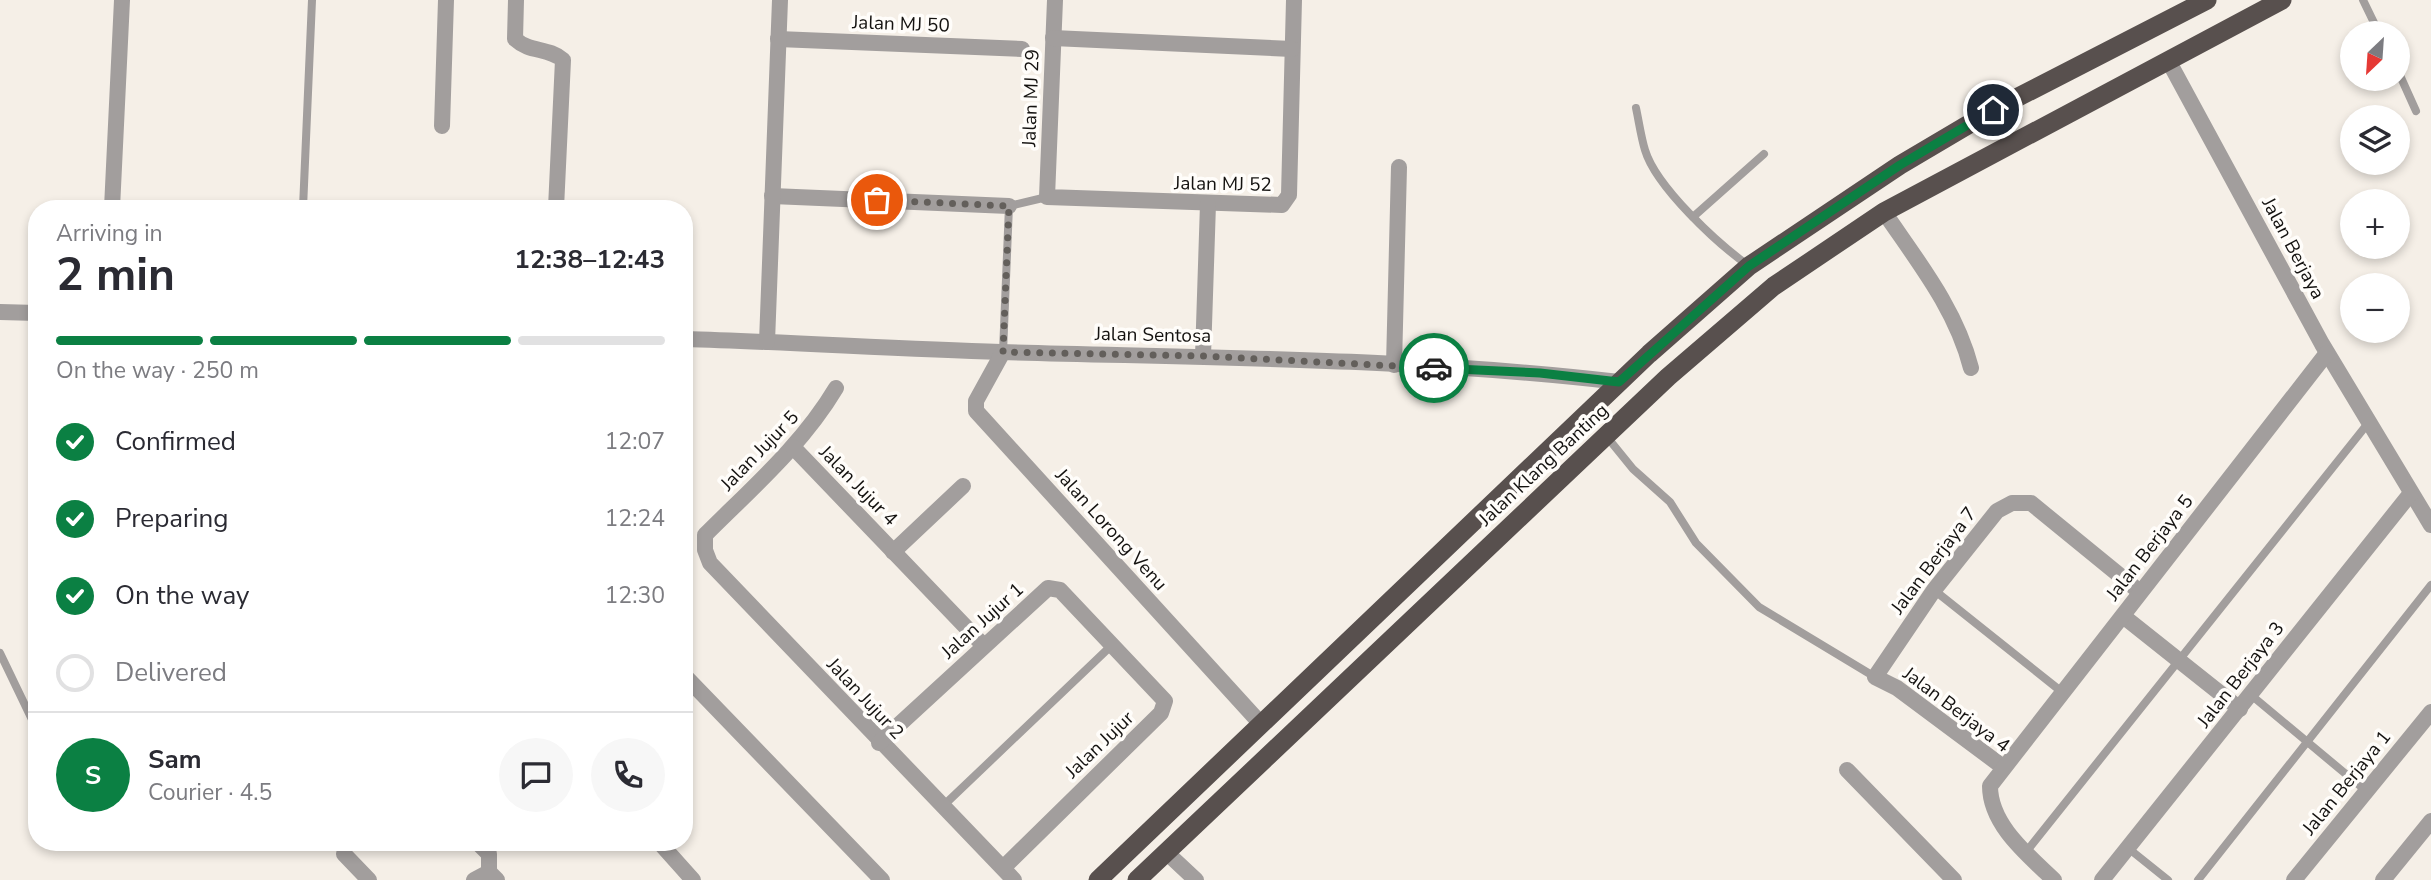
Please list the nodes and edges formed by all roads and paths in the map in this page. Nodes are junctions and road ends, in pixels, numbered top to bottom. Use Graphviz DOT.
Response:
graph roads {
  1 [pos="122,0"];
  2 [pos="312,0"];
  3 [pos="446,0"];
  4 [pos="516,0"];
  5 [pos="780,0"];
  6 [pos="1055,0"];
  7 [pos="1294,0"];
  8 [pos="2207,0"];
  9 [pos="2282,0"];
  10 [pos="2363,0"];
  11 [pos="2373,21"];
  12 [pos="1053,38"];
  13 [pos="778,39"];
  14 [pos="1022,49"];
  15 [pos="1293,49"];
  16 [pos="2168,60"];
  17 [pos="2407,91"];
  18 [pos="1636,108"];
  19 [pos="2416,111"];
  20 [pos="442,126"];
  21 [pos="1764,154"];
  22 [pos="1399,167"];
  23 [pos="772,196"];
  24 [pos="1047,197"];
  25 [pos="113,200"];
  26 [pos="303,200"];
  27 [pos="556,200"];
  28 [pos="1208,204"];
  29 [pos="1009,206"];
  30 [pos="1884,212"];
  31 [pos="1693,217"];
  32 [pos="1749,266"];
  33 [pos="0,312"];
  34 [pos="28,313"];
  35 [pos="693,339"];
  36 [pos="767,342"];
  37 [pos="1003,352"];
  38 [pos="2327,353"];
  39 [pos="1203,356"];
  40 [pos="1394,365"];
  41 [pos="1971,368"];
  42 [pos="1619,382"];
  43 [pos="836,388"];
  44 [pos="2369,422"];
  45 [pos="1606,436"];
  46 [pos="793,447"];
  47 [pos="963,486"];
  48 [pos="2411,493"];
  49 [pos="2431,525"];
  50 [pos="705,535"];
  51 [pos="893,552"];
  52 [pos="2431,585"];
  53 [pos="1934,590"];
  54 [pos="2140,592"];
  55 [pos="2123,616"];
  56 [pos="1112,645"];
  57 [pos="984,646"];
  58 [pos="0,653"];
  59 [pos="2178,660"];
  60 [pos="1875,677"];
  61 [pos="693,684"];
  62 [pos="2062,692"];
  63 [pos="2251,695"];
  64 [pos="2241,709"];
  65 [pos="28,711"];
  66 [pos="2431,712"];
  67 [pos="1261,724"];
  68 [pos="2307,742"];
  69 [pos="879,743"];
  70 [pos="2003,767"];
  71 [pos="1847,770"];
  72 [pos="2365,790"];
  73 [pos="942,807"];
  74 [pos="2431,821"];
  75 [pos="2128,848"];
  76 [pos="486,851"];
  77 [pos="667,851"];
  78 [pos="1166,852"];
  79 [pos="2026,852"];
  80 [pos="344,854"];
  81 [pos="1008,874"];
  82 [pos="493,876"];
  83 [pos="369,880"];
  84 [pos="474,880"];
  85 [pos="692,880"];
  86 [pos="882,880"];
  87 [pos="1098,880"];
  88 [pos="1137,880"];
  89 [pos="1196,880"];
  90 [pos="1954,880"];
  91 [pos="2054,880"];
  92 [pos="2102,880"];
  93 [pos="2168,880"];
  94 [pos="2199,880"];
  95 [pos="2294,880"];
  96 [pos="2383,880"];
  1 -- 25 [label="street"];
  2 -- 26 [label="lane"];
  3 -- 20 [label="street"];
  4 -- 27 [label="street"];
  5 -- 13 [label="street"];
  6 -- 12 [label="street, Jalan MJ 29"];
  7 -- 15 [label="street"];
  8 -- 32 [label="highway, Jalan Klang Banting"];
  9 -- 16 [label="highway, Jalan Klang Banting"];
  10 -- 11 [label="lane"];
  12 -- 15 [label="street"];
  12 -- 24 [label="street, Jalan MJ 29"];
  13 -- 14 [label="street, Jalan MJ 50"];
  13 -- 23 [label="street"];
  15 -- 28 [label="street, Jalan MJ 52"];
  16 -- 30 [label="highway, Jalan Klang Banting"];
  16 -- 38 [label="street, Jalan Berjaya"];
  17 -- 19 [label="lane"];
  18 -- 31 [label="lane"];
  21 -- 31 [label="lane"];
  22 -- 40 [label="street"];
  23 -- 29 [label="street"];
  23 -- 36 [label="street"];
  24 -- 28 [label="street, Jalan MJ 52"];
  24 -- 29 [label="lane"];
  28 -- 39 [label="street"];
  29 -- 37 [label="lane"];
  30 -- 41 [label="street"];
  30 -- 45 [label="highway, Jalan Klang Banting"];
  31 -- 32 [label="lane"];
  32 -- 42 [label="highway, Jalan Klang Banting"];
  33 -- 34 [label="street"];
  35 -- 36 [label="street, Jalan Sentosa"];
  36 -- 37 [label="street, Jalan Sentosa"];
  37 -- 39 [label="street, Jalan Sentosa"];
  37 -- 67 [label="street, Jalan Lorong Venu"];
  38 -- 44 [label="street, Jalan Berjaya"];
  38 -- 54 [label="street, Jalan Berjaya 5"];
  39 -- 40 [label="street, Jalan Sentosa"];
  40 -- 42 [label="street, Jalan Sentosa"];
  42 -- 67 [label="highway, Jalan Klang Banting"];
  43 -- 46 [label="street, Jalan Jujur 5"];
  44 -- 48 [label="street, Jalan Berjaya"];
  44 -- 59 [label="lane"];
  45 -- 60 [label="lane"];
  45 -- 78 [label="highway, Jalan Klang Banting"];
  46 -- 50 [label="street, Jalan Jujur 5"];
  46 -- 51 [label="street, Jalan Jujur 4"];
  47 -- 51 [label="street, Jalan Jujur 4"];
  48 -- 49 [label="street, Jalan Berjaya"];
  48 -- 63 [label="street, Jalan Berjaya 3"];
  50 -- 69 [label="street, Jalan Jujur 2"];
  51 -- 57 [label="street, Jalan Jujur 4"];
  52 -- 68 [label="lane"];
  53 -- 54 [label="street, Jalan Berjaya 7"];
  53 -- 60 [label="street, Jalan Berjaya 7"];
  53 -- 62 [label="lane"];
  54 -- 55 [label="street, Jalan Berjaya 5"];
  55 -- 59 [label="street"];
  55 -- 62 [label="street, Jalan Berjaya 5"];
  56 -- 57 [label="street, Jalan Jujur 1"];
  56 -- 73 [label="lane"];
  56 -- 81 [label="street, Jalan Jujur"];
  57 -- 69 [label="street, Jalan Jujur 1"];
  58 -- 65 [label="lane"];
  59 -- 64 [label="street"];
  59 -- 79 [label="lane"];
  60 -- 70 [label="street, Jalan Berjaya 4"];
  61 -- 86 [label="street"];
  62 -- 70 [label="street, Jalan Berjaya 5"];
  63 -- 64 [label="street, Jalan Berjaya 3"];
  63 -- 68 [label="lane"];
  64 -- 75 [label="street, Jalan Berjaya 3"];
  66 -- 72 [label="street, Jalan Berjaya 1"];
  67 -- 87 [label="highway, Jalan Klang Banting"];
  68 -- 72 [label="lane"];
  68 -- 94 [label="lane"];
  69 -- 73 [label="street, Jalan Jujur 2"];
  70 -- 79 [label="street, Jalan Berjaya 4"];
  71 -- 90 [label="street"];
  72 -- 95 [label="street, Jalan Berjaya 1"];
  73 -- 81 [label="street, Jalan Jujur 2"];
  74 -- 96 [label="street"];
  75 -- 92 [label="street, Jalan Berjaya 3"];
  75 -- 93 [label="lane"];
  76 -- 82 [label="street"];
  77 -- 85 [label="street"];
  78 -- 88 [label="highway, Jalan Klang Banting"];
  78 -- 89 [label="street"];
  79 -- 91 [label="street, Jalan Berjaya 4"];
  80 -- 83 [label="street"];
  82 -- 84 [label="street"];
}
